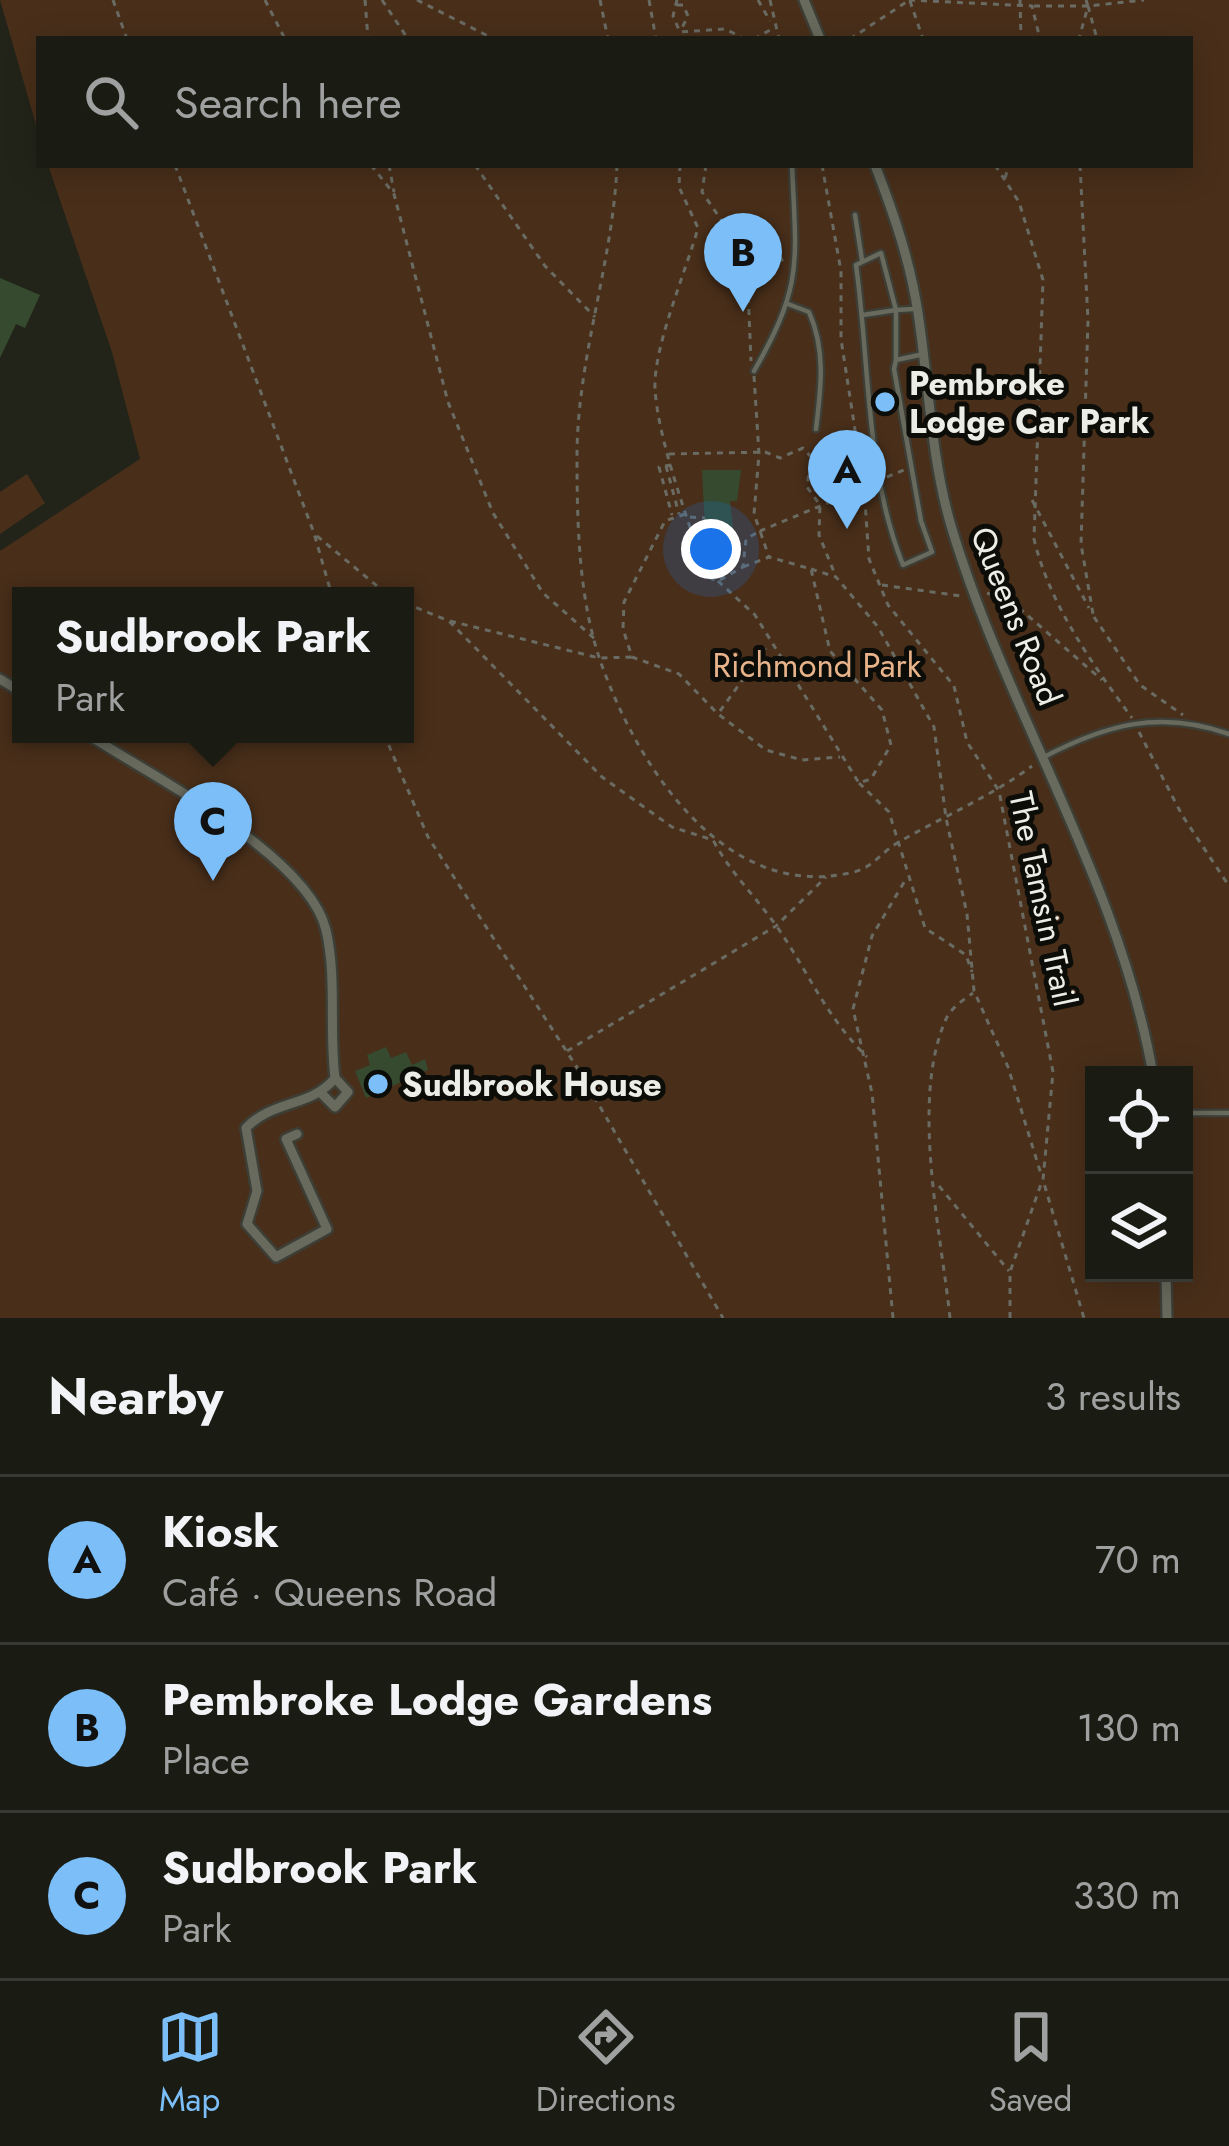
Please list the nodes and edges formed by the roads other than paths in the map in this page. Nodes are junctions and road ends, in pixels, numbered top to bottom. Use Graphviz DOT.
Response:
graph roads {
  1 [pos="804,0"];
  2 [pos="819,36"];
  3 [pos="792,168"];
  4 [pos="876,168"];
  5 [pos="855,215"];
  6 [pos="862,260"];
  7 [pos="788,304"];
  8 [pos="918,308"];
  9 [pos="896,310"];
  10 [pos="863,315"];
  11 [pos="924,354"];
  12 [pos="896,360"];
  13 [pos="754,371"];
  14 [pos="816,428"];
  15 [pos="1229,734"];
  16 [pos="101,743"];
  17 [pos="1044,757"];
  18 [pos="1151,1066"];
  19 [pos="335,1078"];
  20 [pos="322,1094"];
  21 [pos="1193,1113"];
  22 [pos="1229,1113"];
  23 [pos="297,1134"];
  24 [pos="1166,1282"];
  25 [pos="1167,1318"];
  1 -- 2 [label="street"];
  3 -- 7 [label="lane"];
  4 -- 8 [label="street, Queens Road"];
  5 -- 6 [label="lane"];
  6 -- 9 [label="lane"];
  6 -- 10 [label="lane"];
  7 -- 13 [label="lane"];
  7 -- 14 [label="lane"];
  8 -- 9 [label="lane"];
  8 -- 11 [label="street, Queens Road"];
  9 -- 10 [label="lane"];
  9 -- 12 [label="lane"];
  10 -- 12 [label="lane"];
  11 -- 12 [label="lane"];
  11 -- 17 [label="street, Queens Road"];
  15 -- 17 [label="lane"];
  16 -- 19 [label="street"];
  17 -- 18 [label="street, Queens Road"];
  19 -- 20 [label="street"];
  19 -- 20 [label="street"];
  20 -- 23 [label="street"];
  21 -- 22 [label="lane"];
  24 -- 25 [label="street"];
}
